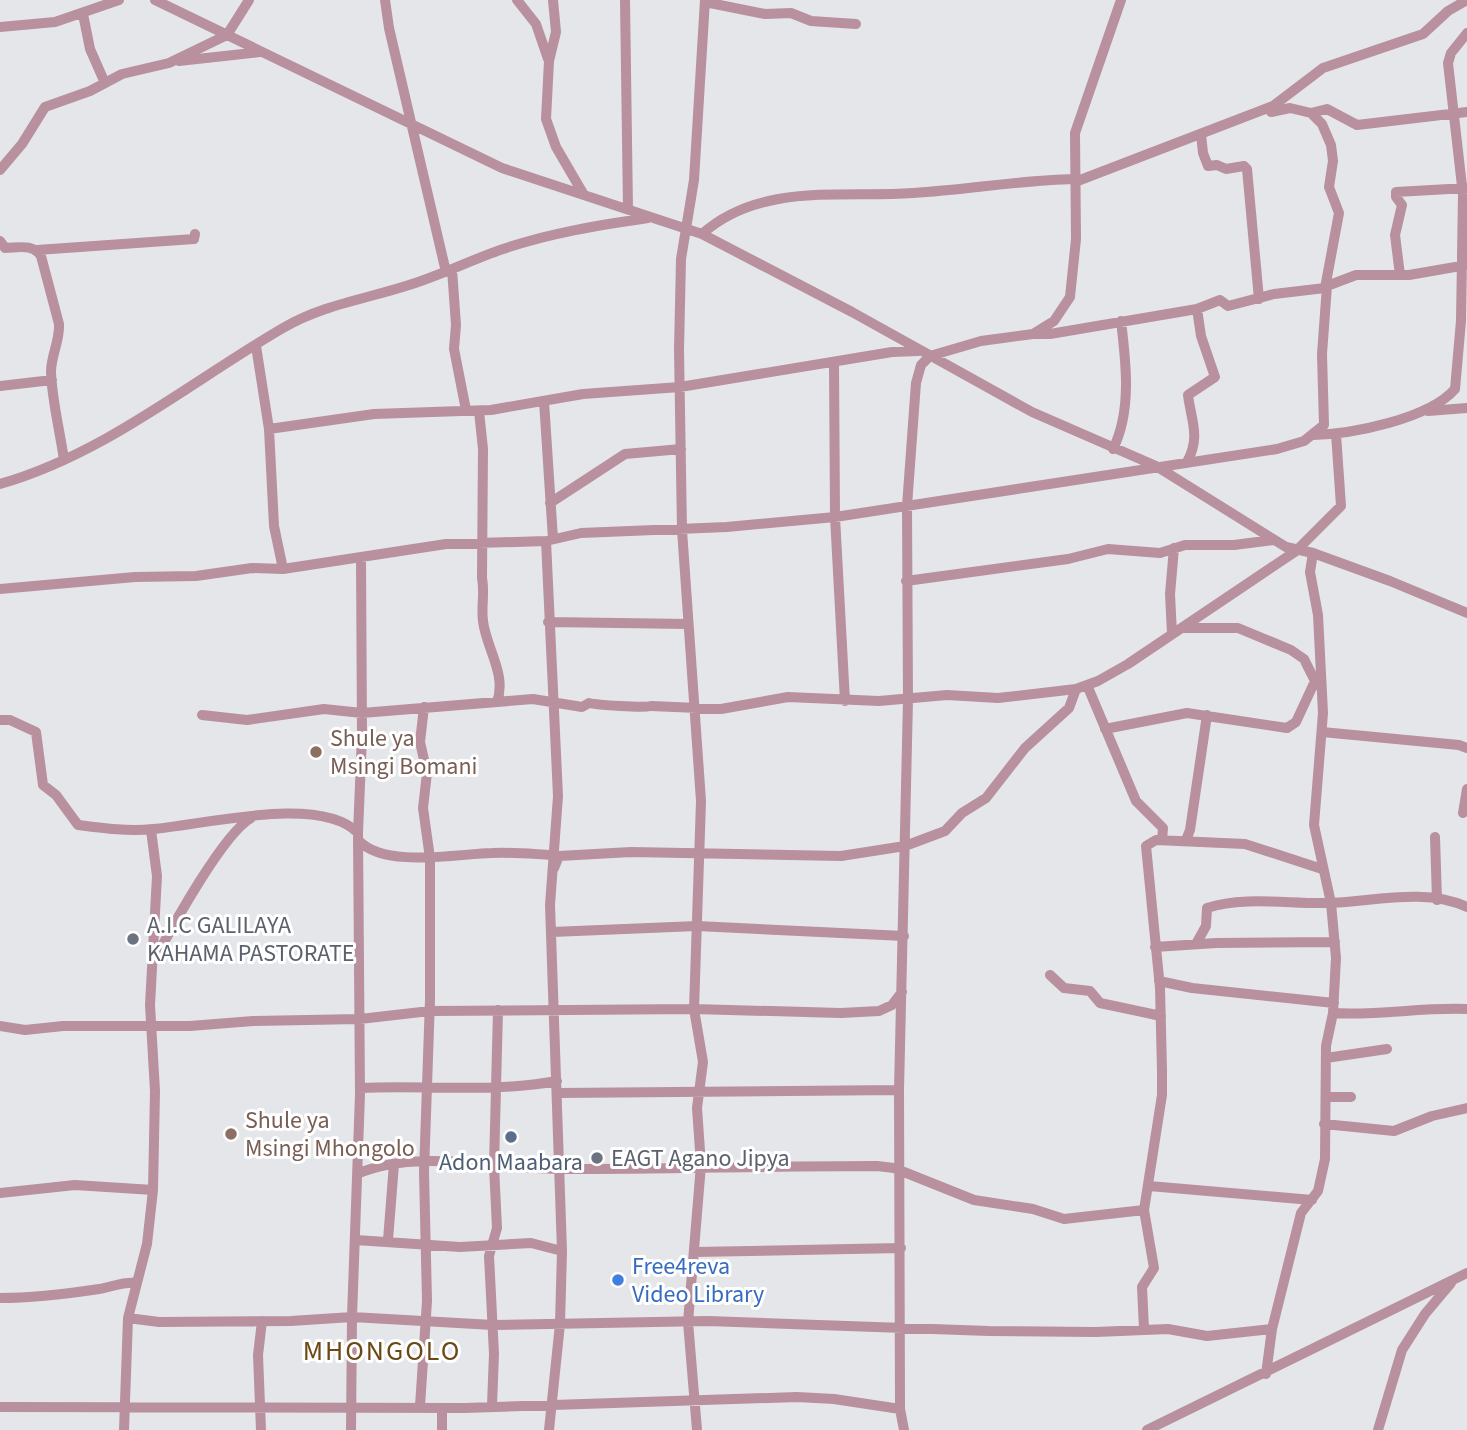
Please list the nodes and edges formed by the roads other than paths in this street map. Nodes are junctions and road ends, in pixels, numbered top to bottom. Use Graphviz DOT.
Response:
graph roads {
  1 [pos="119,0"];
  2 [pos="155,0"];
  3 [pos="180,0"];
  4 [pos="249,0"];
  5 [pos="385,0"];
  6 [pos="517,0"];
  7 [pos="553,0"];
  8 [pos="625,0"];
  9 [pos="1121,0"];
  10 [pos="1467,0"];
  11 [pos="705,1"];
  12 [pos="180,13"];
  13 [pos="83,14"];
  14 [pos="856,24"];
  15 [pos="0,27"];
  16 [pos="1467,33"];
  17 [pos="227,35"];
  18 [pos="262,52"];
  19 [pos="549,61"];
  20 [pos="169,63"];
  21 [pos="105,83"];
  22 [pos="1311,113"];
  23 [pos="1462,113"];
  24 [pos="1243,119"];
  25 [pos="411,124"];
  26 [pos="1349,124"];
  27 [pos="1201,134"];
  28 [pos="1329,137"];
  29 [pos="0,170"];
  30 [pos="1074,181"];
  31 [pos="1465,187"];
  32 [pos="584,195"];
  33 [pos="628,209"];
  34 [pos="653,217"];
  35 [pos="686,228"];
  36 [pos="195,234"];
  37 [pos="702,234"];
  38 [pos="0,241"];
  39 [pos="37,250"];
  40 [pos="1465,265"];
  41 [pos="449,270"];
  42 [pos="1400,275"];
  43 [pos="1326,287"];
  44 [pos="1259,299"];
  45 [pos="1198,309"];
  46 [pos="1121,321"];
  47 [pos="1033,334"];
  48 [pos="256,346"];
  49 [pos="925,353"];
  50 [pos="834,363"];
  51 [pos="52,380"];
  52 [pos="0,386"];
  53 [pos="680,387"];
  54 [pos="544,401"];
  55 [pos="1467,408"];
  56 [pos="466,410"];
  57 [pos="479,411"];
  58 [pos="1417,413"];
  59 [pos="269,429"];
  60 [pos="1336,434"];
  61 [pos="1313,435"];
  62 [pos="681,449"];
  63 [pos="1113,449"];
  64 [pos="64,460"];
  65 [pos="1187,462"];
  66 [pos="1156,466"];
  67 [pos="0,484"];
  68 [pos="551,503"];
  69 [pos="907,506"];
  70 [pos="835,517"];
  71 [pos="682,530"];
  72 [pos="550,540"];
  73 [pos="1273,540"];
  74 [pos="483,541"];
  75 [pos="1174,548"];
  76 [pos="1296,551"];
  77 [pos="1313,553"];
  78 [pos="361,558"];
  79 [pos="283,569"];
  80 [pos="906,581"];
  81 [pos="0,589"];
  82 [pos="1467,612"];
  83 [pos="548,622"];
  84 [pos="688,624"];
  85 [pos="1177,631"];
  86 [pos="1315,681"];
  87 [pos="1081,687"];
  88 [pos="1322,694"];
  89 [pos="908,700"];
  90 [pos="845,701"];
  91 [pos="497,702"];
  92 [pos="554,702"];
  93 [pos="424,707"];
  94 [pos="694,709"];
  95 [pos="362,713"];
  96 [pos="202,715"];
  97 [pos="1207,715"];
  98 [pos="0,720"];
  99 [pos="1105,729"];
  100 [pos="1322,732"];
  101 [pos="1467,748"];
  102 [pos="1467,789"];
  103 [pos="1462,813"];
  104 [pos="253,816"];
  105 [pos="151,830"];
  106 [pos="358,837"];
  107 [pos="1435,837"];
  108 [pos="1162,840"];
  109 [pos="1186,840"];
  110 [pos="905,846"];
  111 [pos="700,852"];
  112 [pos="552,855"];
  113 [pos="430,858"];
  114 [pos="1322,869"];
  115 [pos="552,873"];
  116 [pos="1437,900"];
  117 [pos="1331,903"];
  118 [pos="1467,907"];
  119 [pos="697,926"];
  120 [pos="552,932"];
  121 [pos="904,936"];
  122 [pos="1335,942"];
  123 [pos="1196,944"];
  124 [pos="1155,947"];
  125 [pos="153,965"];
  126 [pos="1050,975"];
  127 [pos="1159,981"];
  128 [pos="902,992"];
  129 [pos="1333,1008"];
  130 [pos="555,1009"];
  131 [pos="694,1009"];
  132 [pos="1467,1009"];
  133 [pos="498,1010"];
  134 [pos="430,1011"];
  135 [pos="1161,1016"];
  136 [pos="360,1019"];
  137 [pos="150,1025"];
  138 [pos="0,1026"];
  139 [pos="1387,1049"];
  140 [pos="1326,1058"];
  141 [pos="558,1087"];
  142 [pos="360,1088"];
  143 [pos="497,1088"];
  144 [pos="430,1089"];
  145 [pos="700,1090"];
  146 [pos="899,1090"];
  147 [pos="1326,1097"];
  148 [pos="1351,1097"];
  149 [pos="1467,1108"];
  150 [pos="1324,1125"];
  151 [pos="425,1163"];
  152 [pos="394,1164"];
  153 [pos="701,1165"];
  154 [pos="494,1166"];
  155 [pos="561,1169"];
  156 [pos="900,1171"];
  157 [pos="357,1174"];
  158 [pos="1150,1186"];
  159 [pos="153,1190"];
  160 [pos="0,1193"];
  161 [pos="1312,1200"];
  162 [pos="1144,1210"];
  163 [pos="356,1240"];
  164 [pos="388,1240"];
  165 [pos="427,1244"];
  166 [pos="492,1246"];
  167 [pos="901,1248"];
  168 [pos="562,1251"];
  169 [pos="694,1252"];
  170 [pos="1467,1273"];
  171 [pos="1452,1280"];
  172 [pos="136,1283"];
  173 [pos="0,1298"];
  174 [pos="352,1317"];
  175 [pos="128,1318"];
  176 [pos="425,1319"];
  177 [pos="262,1321"];
  178 [pos="688,1322"];
  179 [pos="560,1324"];
  180 [pos="493,1325"];
  181 [pos="901,1328"];
  182 [pos="1144,1329"];
  183 [pos="1272,1329"];
  184 [pos="1266,1374"];
  185 [pos="694,1399"];
  186 [pos="126,1405"];
  187 [pos="492,1405"];
  188 [pos="553,1405"];
  189 [pos="260,1406"];
  190 [pos="351,1406"];
  191 [pos="420,1406"];
  192 [pos="0,1407"];
  193 [pos="442,1408"];
  194 [pos="900,1409"];
  195 [pos="124,1430"];
  196 [pos="261,1430"];
  197 [pos="351,1430"];
  198 [pos="442,1430"];
  199 [pos="549,1430"];
  200 [pos="697,1430"];
  201 [pos="904,1430"];
  202 [pos="1147,1430"];
  203 [pos="1378,1430"];
  1 -- 13 [label="street"];
  2 -- 12 [label="street"];
  3 -- 12 [label="street"];
  4 -- 17 [label="street"];
  5 -- 25 [label="street"];
  6 -- 19 [label="street"];
  7 -- 19 [label="street"];
  8 -- 33 [label="street"];
  9 -- 30 [label="street"];
  10 -- 24 [label="street"];
  11 -- 14 [label="street"];
  11 -- 35 [label="street"];
  12 -- 17 [label="street"];
  13 -- 15 [label="street"];
  13 -- 21 [label="street"];
  16 -- 23 [label="street"];
  17 -- 18 [label="street"];
  17 -- 20 [label="street"];
  18 -- 20 [label="street"];
  18 -- 25 [label="street"];
  19 -- 32 [label="street"];
  20 -- 21 [label="street"];
  21 -- 29 [label="street"];
  22 -- 24 [label="street"];
  22 -- 26 [label="street"];
  22 -- 28 [label="street"];
  23 -- 26 [label="street"];
  23 -- 31 [label="street"];
  24 -- 27 [label="street"];
  25 -- 32 [label="street"];
  25 -- 41 [label="street"];
  26 -- 28 [label="street"];
  27 -- 30 [label="street"];
  27 -- 44 [label="street"];
  28 -- 43 [label="street"];
  30 -- 37 [label="street"];
  30 -- 47 [label="street"];
  31 -- 40 [label="street"];
  31 -- 42 [label="street"];
  32 -- 33 [label="street"];
  33 -- 34 [label="street"];
  34 -- 35 [label="street"];
  34 -- 41 [label="street"];
  35 -- 37 [label="street"];
  35 -- 53 [label="street"];
  36 -- 39 [label="street"];
  37 -- 49 [label="street"];
  38 -- 39 [label="street"];
  39 -- 51 [label="street"];
  40 -- 42 [label="street"];
  40 -- 58 [label="street"];
  41 -- 48 [label="street"];
  41 -- 56 [label="street"];
  42 -- 43 [label="street"];
  43 -- 44 [label="street"];
  43 -- 61 [label="street"];
  44 -- 45 [label="street"];
  45 -- 46 [label="street"];
  45 -- 65 [label="street"];
  46 -- 47 [label="street"];
  46 -- 63 [label="street"];
  47 -- 49 [label="street"];
  48 -- 59 [label="street"];
  48 -- 64 [label="street"];
  49 -- 50 [label="street"];
  49 -- 63 [label="street"];
  49 -- 69 [label="street"];
  50 -- 53 [label="street"];
  50 -- 70 [label="street"];
  51 -- 52 [label="street"];
  51 -- 64 [label="street"];
  53 -- 54 [label="street"];
  53 -- 62 [label="street"];
  54 -- 57 [label="street"];
  54 -- 68 [label="street"];
  55 -- 58 [label="street"];
  56 -- 57 [label="street"];
  56 -- 59 [label="street"];
  57 -- 74 [label="street"];
  58 -- 60 [label="street"];
  59 -- 79 [label="street"];
  60 -- 61 [label="street"];
  60 -- 76 [label="street"];
  61 -- 65 [label="street"];
  62 -- 68 [label="street"];
  62 -- 71 [label="street"];
  63 -- 66 [label="street"];
  64 -- 67 [label="street"];
  65 -- 66 [label="street"];
  66 -- 69 [label="street"];
  66 -- 73 [label="street"];
  68 -- 72 [label="street"];
  69 -- 70 [label="street"];
  69 -- 80 [label="street"];
  70 -- 71 [label="street"];
  70 -- 90 [label="street"];
  71 -- 72 [label="street"];
  71 -- 84 [label="street"];
  72 -- 74 [label="street"];
  72 -- 83 [label="street"];
  73 -- 75 [label="street"];
  73 -- 76 [label="street"];
  74 -- 78 [label="street"];
  74 -- 91 [label="street"];
  75 -- 80 [label="street"];
  75 -- 85 [label="street"];
  76 -- 77 [label="street"];
  76 -- 85 [label="street"];
  77 -- 82 [label="street"];
  77 -- 88 [label="street"];
  78 -- 79 [label="street"];
  78 -- 95 [label="street"];
  79 -- 81 [label="street"];
  80 -- 89 [label="street"];
  83 -- 84 [label="street"];
  83 -- 92 [label="street"];
  84 -- 94 [label="street"];
  85 -- 86 [label="street"];
  85 -- 87 [label="street"];
  86 -- 88 [label="street"];
  86 -- 97 [label="street"];
  87 -- 89 [label="street"];
  87 -- 99 [label="street"];
  87 -- 110 [label="street"];
  88 -- 100 [label="street"];
  89 -- 90 [label="street"];
  89 -- 110 [label="street"];
  90 -- 94 [label="street"];
  91 -- 92 [label="street"];
  91 -- 93 [label="street"];
  92 -- 94 [label="street"];
  92 -- 112 [label="street"];
  93 -- 95 [label="street"];
  93 -- 113 [label="street"];
  94 -- 111 [label="street"];
  95 -- 96 [label="street"];
  95 -- 106 [label="street"];
  97 -- 99 [label="street"];
  97 -- 109 [label="street"];
  98 -- 105 [label="street"];
  99 -- 108 [label="street"];
  100 -- 101 [label="street"];
  100 -- 114 [label="street"];
  102 -- 103 [label="street"];
  104 -- 105 [label="street"];
  104 -- 106 [label="street"];
  104 -- 125 [label="street"];
  105 -- 125 [label="street"];
  106 -- 113 [label="street"];
  106 -- 136 [label="street"];
  107 -- 116 [label="street"];
  108 -- 109 [label="street"];
  108 -- 124 [label="street"];
  109 -- 114 [label="street"];
  110 -- 111 [label="street"];
  110 -- 121 [label="street"];
  111 -- 115 [label="street"];
  111 -- 119 [label="street"];
  112 -- 113 [label="street"];
  112 -- 115 [label="street"];
  113 -- 134 [label="street"];
  114 -- 117 [label="street"];
  115 -- 120 [label="street"];
  116 -- 117 [label="street"];
  116 -- 118 [label="street"];
  117 -- 122 [label="street"];
  117 -- 123 [label="street"];
  119 -- 120 [label="street"];
  119 -- 121 [label="street"];
  119 -- 131 [label="street"];
  120 -- 130 [label="street"];
  121 -- 128 [label="street"];
  122 -- 123 [label="street"];
  122 -- 129 [label="street"];
  123 -- 124 [label="street"];
  124 -- 127 [label="street"];
  125 -- 137 [label="street"];
  126 -- 135 [label="street"];
  127 -- 129 [label="street"];
  127 -- 135 [label="street"];
  128 -- 131 [label="street"];
  128 -- 146 [label="street"];
  129 -- 132 [label="street"];
  129 -- 140 [label="street"];
  130 -- 131 [label="street"];
  130 -- 133 [label="street"];
  130 -- 141 [label="street"];
  131 -- 145 [label="street"];
  133 -- 134 [label="street"];
  133 -- 143 [label="street"];
  134 -- 136 [label="street"];
  134 -- 144 [label="street"];
  135 -- 158 [label="street"];
  136 -- 137 [label="street"];
  136 -- 142 [label="street"];
  137 -- 138 [label="street"];
  137 -- 159 [label="street"];
  139 -- 140 [label="street"];
  140 -- 147 [label="street"];
  141 -- 143 [label="street"];
  141 -- 145 [label="street"];
  141 -- 155 [label="street"];
  142 -- 144 [label="street"];
  142 -- 157 [label="street"];
  143 -- 144 [label="street"];
  143 -- 154 [label="street"];
  144 -- 151 [label="street"];
  145 -- 146 [label="street"];
  145 -- 153 [label="street"];
  146 -- 156 [label="street"];
  147 -- 148 [label="street"];
  147 -- 150 [label="street"];
  149 -- 150 [label="street"];
  150 -- 161 [label="street"];
  151 -- 152 [label="street"];
  151 -- 154 [label="street"];
  151 -- 165 [label="street"];
  152 -- 157 [label="street"];
  152 -- 164 [label="street"];
  153 -- 155 [label="street"];
  153 -- 156 [label="street"];
  153 -- 169 [label="street"];
  154 -- 155 [label="street"];
  154 -- 166 [label="street"];
  155 -- 168 [label="street"];
  156 -- 162 [label="street"];
  156 -- 167 [label="street"];
  157 -- 163 [label="street"];
  158 -- 161 [label="street"];
  158 -- 162 [label="street"];
  159 -- 160 [label="street"];
  159 -- 172 [label="street"];
  161 -- 183 [label="street"];
  162 -- 182 [label="street"];
  163 -- 164 [label="street"];
  163 -- 174 [label="street"];
  164 -- 165 [label="street"];
  165 -- 166 [label="street"];
  165 -- 176 [label="street"];
  166 -- 168 [label="street"];
  166 -- 180 [label="street"];
  167 -- 169 [label="street"];
  167 -- 181 [label="street"];
  168 -- 179 [label="street"];
  169 -- 178 [label="street"];
  170 -- 171 [label="street"];
  171 -- 184 [label="street"];
  171 -- 203 [label="street"];
  172 -- 173 [label="street"];
  172 -- 175 [label="street"];
  174 -- 176 [label="street"];
  174 -- 177 [label="street"];
  174 -- 190 [label="street"];
  175 -- 177 [label="street"];
  175 -- 186 [label="street"];
  176 -- 180 [label="street"];
  176 -- 191 [label="street"];
  177 -- 189 [label="street"];
  178 -- 179 [label="street"];
  178 -- 181 [label="street"];
  178 -- 185 [label="street"];
  179 -- 180 [label="street"];
  179 -- 188 [label="street"];
  180 -- 187 [label="street"];
  181 -- 182 [label="street"];
  181 -- 194 [label="street"];
  182 -- 183 [label="street"];
  183 -- 184 [label="street"];
  184 -- 202 [label="street"];
  185 -- 188 [label="street"];
  185 -- 194 [label="street"];
  185 -- 200 [label="street"];
  186 -- 189 [label="street"];
  186 -- 192 [label="street"];
  186 -- 195 [label="street"];
  187 -- 188 [label="street"];
  187 -- 193 [label="street"];
  188 -- 199 [label="street"];
  189 -- 190 [label="street"];
  189 -- 196 [label="street"];
  190 -- 191 [label="street"];
  190 -- 197 [label="street"];
  191 -- 193 [label="street"];
  193 -- 198 [label="street"];
  194 -- 201 [label="street"];
}
